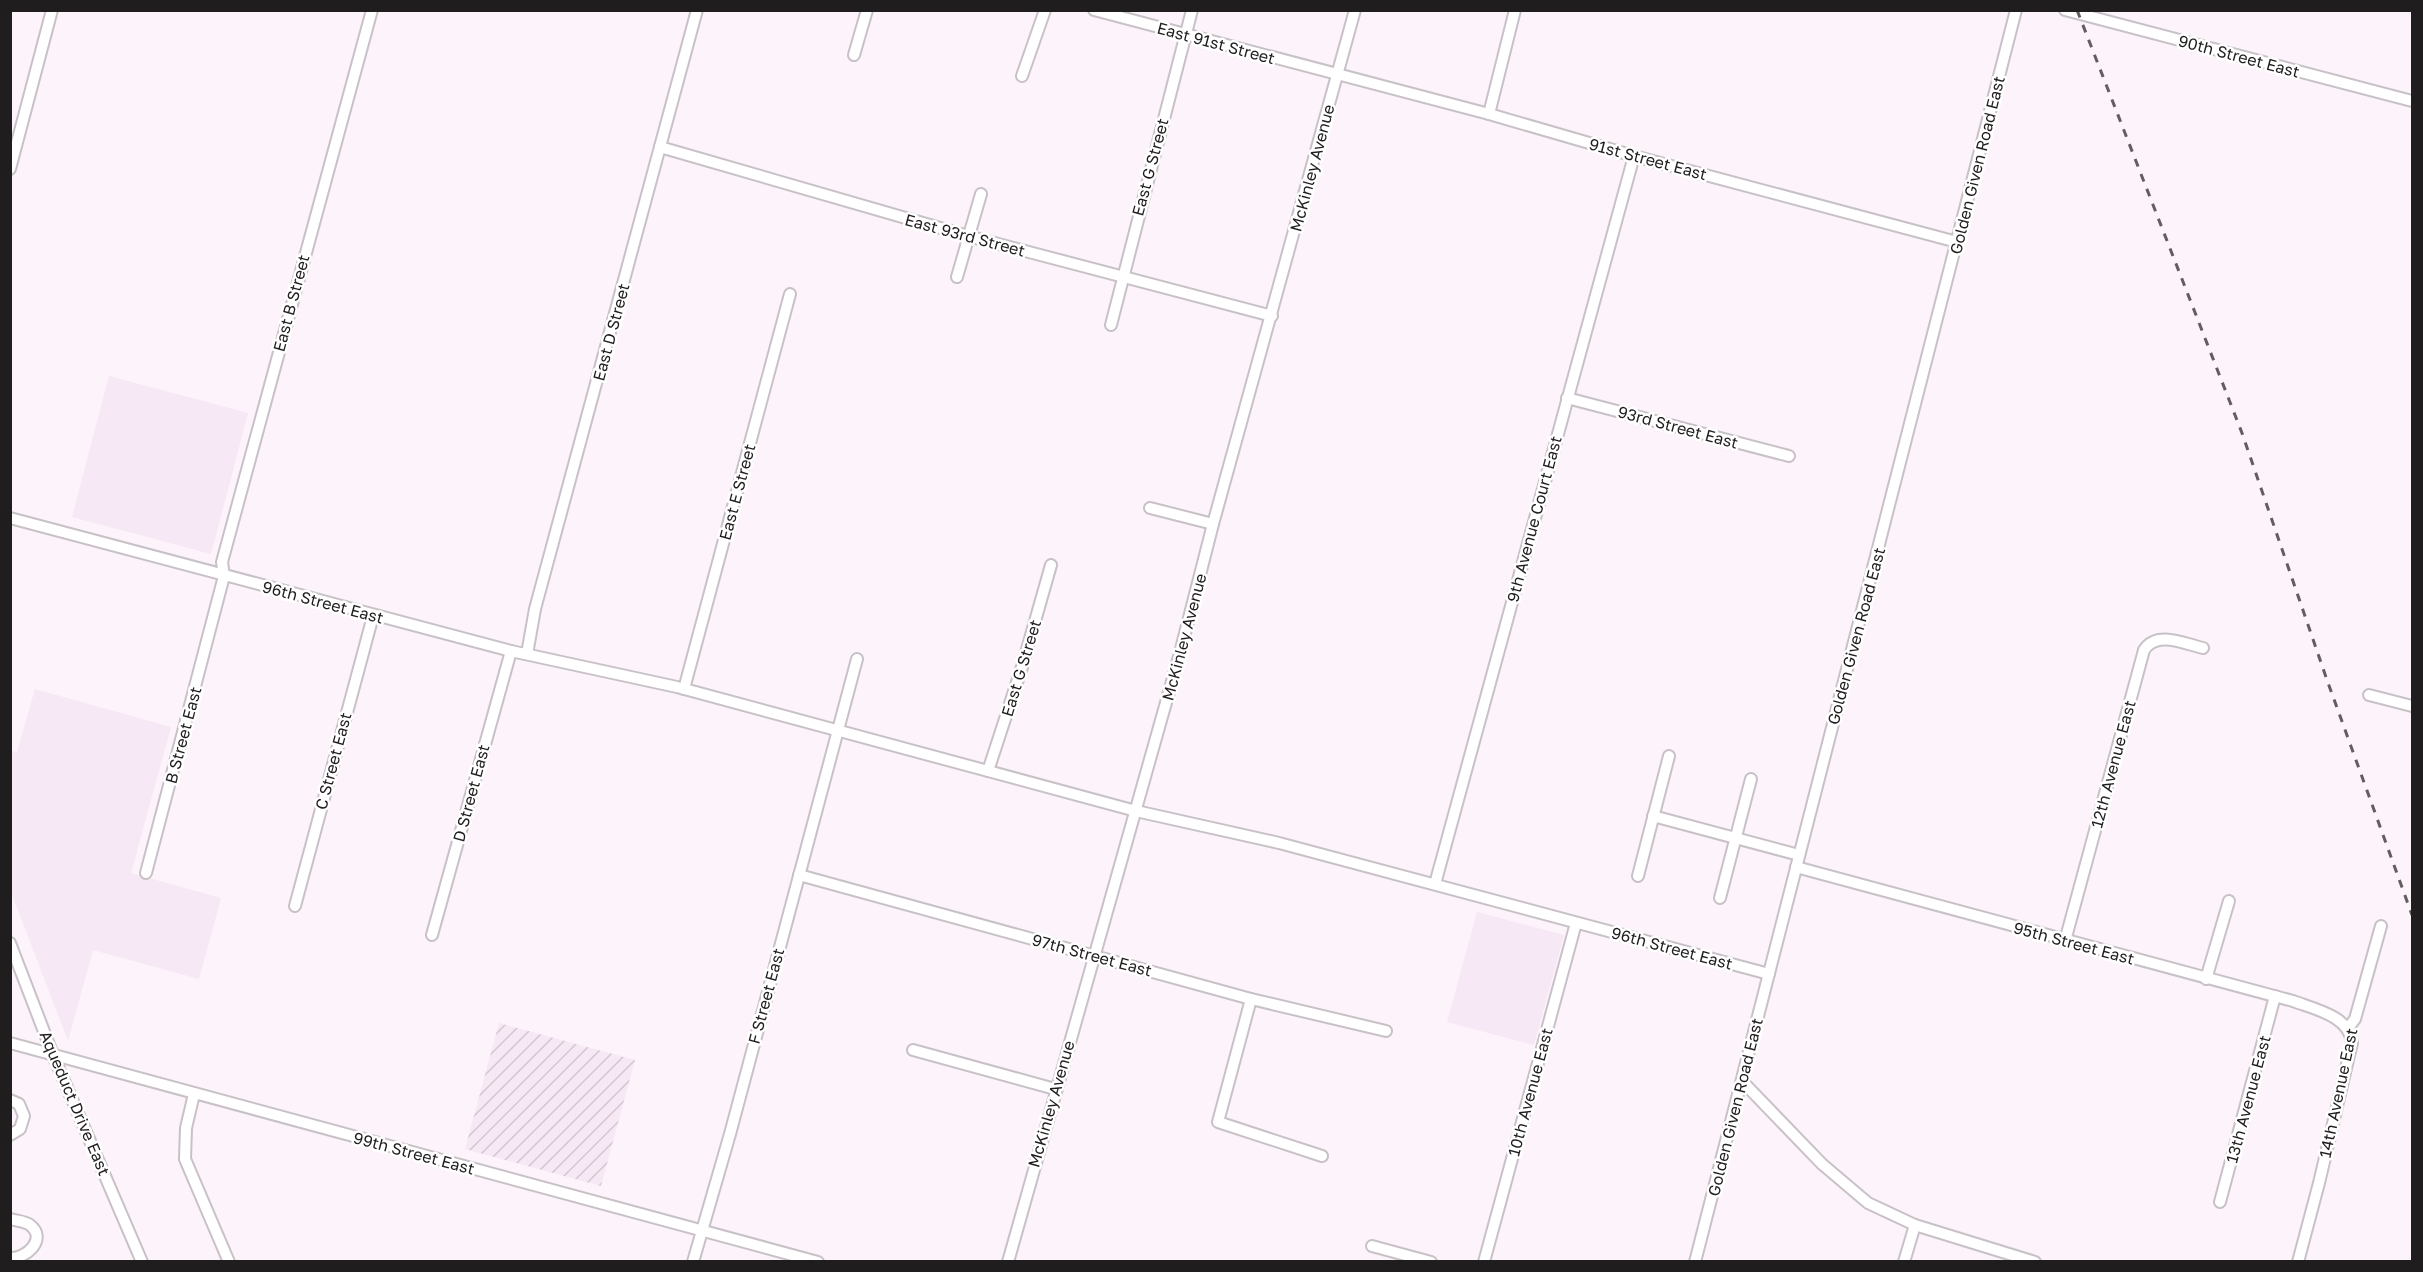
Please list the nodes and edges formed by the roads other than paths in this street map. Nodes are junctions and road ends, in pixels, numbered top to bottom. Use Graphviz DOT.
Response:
graph roads {
  1 [pos="52,10"];
  2 [pos="372,10"];
  3 [pos="697,10"];
  4 [pos="867,10"];
  5 [pos="1045,10"];
  6 [pos="1094,10"];
  7 [pos="1192,10"];
  8 [pos="1355,10"];
  9 [pos="1515,10"];
  10 [pos="2016,10"];
  11 [pos="2064,10"];
  12 [pos="1185,36"];
  13 [pos="854,55"];
  14 [pos="1338,75"];
  15 [pos="1022,76"];
  16 [pos="2412,101"];
  17 [pos="1489,114"];
  18 [pos="660,147"];
  19 [pos="1634,156"];
  20 [pos="10,169"];
  21 [pos="981,194"];
  22 [pos="968,236"];
  23 [pos="1958,242"];
  24 [pos="957,277"];
  25 [pos="1122,278"];
  26 [pos="790,294"];
  27 [pos="1272,316"];
  28 [pos="1111,325"];
  29 [pos="1567,398"];
  30 [pos="1789,456"];
  31 [pos="1150,508"];
  32 [pos="10,518"];
  33 [pos="1213,524"];
  34 [pos="1051,565"];
  35 [pos="224,576"];
  36 [pos="219,597"];
  37 [pos="373,616"];
  38 [pos="2203,648"];
  39 [pos="512,651"];
  40 [pos="527,654"];
  41 [pos="857,659"];
  42 [pos="684,689"];
  43 [pos="2369,694"];
  44 [pos="2412,706"];
  45 [pos="838,730"];
  46 [pos="1669,756"];
  47 [pos="988,771"];
  48 [pos="1751,779"];
  49 [pos="1136,811"];
  50 [pos="1653,816"];
  51 [pos="1736,838"];
  52 [pos="1799,855"];
  53 [pos="1796,867"];
  54 [pos="146,873"];
  55 [pos="799,875"];
  56 [pos="1638,876"];
  57 [pos="1435,884"];
  58 [pos="1720,898"];
  59 [pos="2229,901"];
  60 [pos="295,906"];
  61 [pos="1576,923"];
  62 [pos="2381,926"];
  63 [pos="432,935"];
  64 [pos="2065,941"];
  65 [pos="10,943"];
  66 [pos="1093,955"];
  67 [pos="1769,974"];
  68 [pos="2206,979"];
  69 [pos="2275,996"];
  70 [pos="1251,999"];
  71 [pos="2348,1029"];
  72 [pos="1386,1031"];
  73 [pos="10,1043"];
  74 [pos="913,1050"];
  75 [pos="53,1054"];
  76 [pos="1742,1081"];
  77 [pos="1055,1089"];
  78 [pos="194,1094"];
  79 [pos="10,1100"];
  80 [pos="10,1135"];
  81 [pos="1322,1156"];
  82 [pos="2220,1202"];
  83 [pos="10,1219"];
  84 [pos="1915,1225"];
  85 [pos="701,1230"];
  86 [pos="1372,1246"];
  87 [pos="10,1258"];
  88 [pos="142,1262"];
  89 [pos="229,1262"];
  90 [pos="693,1262"];
  91 [pos="818,1262"];
  92 [pos="1008,1262"];
  93 [pos="1431,1262"];
  94 [pos="1484,1262"];
  95 [pos="1695,1262"];
  96 [pos="1904,1262"];
  97 [pos="2036,1262"];
  98 [pos="2298,1262"];
  1 -- 20 [label="street"];
  2 -- 35 [label="street, East B Street"];
  3 -- 18 [label="street, East D Street"];
  4 -- 13 [label="street"];
  5 -- 15 [label="street"];
  6 -- 12 [label="street, East 91st Street"];
  7 -- 12 [label="street, East G Street"];
  8 -- 14 [label="street, McKinley Avenue"];
  9 -- 17 [label="street"];
  10 -- 23 [label="street, Golden Given Road East"];
  11 -- 16 [label="street, 90th Street East"];
  12 -- 14 [label="street, East 91st Street"];
  12 -- 25 [label="street, East G Street"];
  14 -- 17 [label="street, 91st Street East"];
  14 -- 27 [label="street, McKinley Avenue"];
  17 -- 19 [label="street, 91st Street East"];
  18 -- 22 [label="street, East 93rd Street"];
  18 -- 40 [label="street, East D Street"];
  19 -- 23 [label="street, 91st Street East"];
  19 -- 29 [label="street, 9th Avenue Court East"];
  21 -- 22 [label="street"];
  22 -- 24 [label="street"];
  22 -- 25 [label="street, East 93rd Street"];
  23 -- 52 [label="street, Golden Given Road East"];
  25 -- 27 [label="street, East 93rd Street"];
  25 -- 28 [label="street, East G Street"];
  26 -- 42 [label="street, East E Street"];
  27 -- 33 [label="street, McKinley Avenue"];
  29 -- 30 [label="street, 93rd Street East"];
  29 -- 57 [label="street, 9th Avenue Court East"];
  31 -- 33 [label="street"];
  32 -- 35 [label="street, 96th Street East"];
  33 -- 49 [label="street, McKinley Avenue"];
  34 -- 47 [label="street, East G Street"];
  35 -- 36 [label="street, East B Street"];
  35 -- 37 [label="street, 96th Street East"];
  36 -- 54 [label="street, B Street East"];
  37 -- 39 [label="street, 96th Street East"];
  37 -- 60 [label="street, C Street East"];
  38 -- 64 [label="street, 12th Avenue East"];
  39 -- 40 [label="street, 96th Street East"];
  39 -- 63 [label="street, D Street East"];
  40 -- 42 [label="street, 96th Street East"];
  41 -- 45 [label="street, F Street East"];
  42 -- 45 [label="street, 96th Street East"];
  43 -- 44 [label="street"];
  45 -- 47 [label="street, 96th Street East"];
  45 -- 55 [label="street, F Street East"];
  46 -- 50 [label="street"];
  47 -- 49 [label="street, 96th Street East"];
  48 -- 51 [label="street"];
  49 -- 57 [label="street, 96th Street East"];
  49 -- 66 [label="street, McKinley Avenue"];
  50 -- 51 [label="street"];
  50 -- 56 [label="street"];
  51 -- 52 [label="street"];
  51 -- 58 [label="street"];
  52 -- 53 [label="street, Golden Given Road East"];
  53 -- 64 [label="street, 95th Street East"];
  53 -- 67 [label="street, Golden Given Road East"];
  55 -- 66 [label="street, 97th Street East"];
  55 -- 85 [label="street, F Street East"];
  57 -- 61 [label="street, 96th Street East"];
  59 -- 68 [label="street"];
  61 -- 67 [label="street, 96th Street East"];
  61 -- 94 [label="street, 10th Avenue East"];
  62 -- 71 [label="street, 14th Avenue East"];
  64 -- 68 [label="street, 95th Street East"];
  65 -- 75 [label="street, Aqueduct Drive East"];
  66 -- 70 [label="street, 97th Street East"];
  66 -- 77 [label="street, McKinley Avenue"];
  67 -- 76 [label="street, Golden Given Road East"];
  68 -- 69 [label="street, 95th Street East"];
  69 -- 71 [label="street, 95th Street East"];
  69 -- 82 [label="street, 13th Avenue East"];
  70 -- 72 [label="street, 97th Street East"];
  70 -- 81 [label="street"];
  71 -- 98 [label="street, 14th Avenue East"];
  73 -- 75 [label="street, 99th Street East"];
  74 -- 77 [label="street"];
  75 -- 78 [label="street, 99th Street East"];
  75 -- 88 [label="street, Aqueduct Drive East"];
  76 -- 84 [label="street"];
  76 -- 95 [label="street, Golden Given Road East"];
  77 -- 92 [label="street, McKinley Avenue"];
  78 -- 85 [label="street, 99th Street East"];
  78 -- 89 [label="street"];
  79 -- 80 [label="street"];
  83 -- 87 [label="street"];
  84 -- 96 [label="street"];
  84 -- 97 [label="street"];
  85 -- 90 [label="street, F Street East"];
  85 -- 91 [label="street, 99th Street East"];
  86 -- 93 [label="street"];
}
